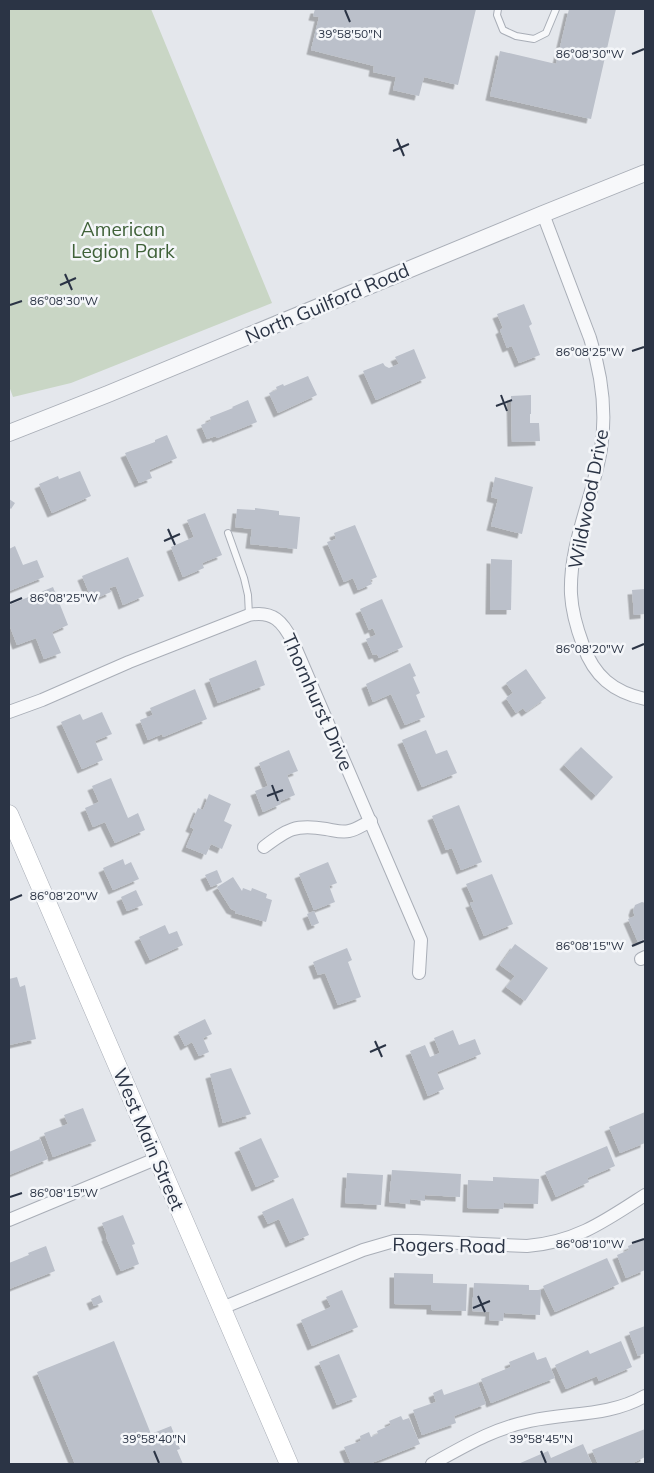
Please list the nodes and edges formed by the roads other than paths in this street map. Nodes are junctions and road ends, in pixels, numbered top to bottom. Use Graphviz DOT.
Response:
graph roads {
  1 [pos="498,9"];
  2 [pos="556,9"];
  3 [pos="645,173"];
  4 [pos="543,214"];
  5 [pos="9,433"];
  6 [pos="228,533"];
  7 [pos="249,615"];
  8 [pos="645,699"];
  9 [pos="9,712"];
  10 [pos="9,814"];
  11 [pos="370,821"];
  12 [pos="264,847"];
  13 [pos="419,973"];
  14 [pos="158,1158"];
  15 [pos="645,1195"];
  16 [pos="9,1220"];
  17 [pos="222,1308"];
  18 [pos="645,1396"];
  19 [pos="289,1464"];
  20 [pos="432,1464"];
  1 -- 2 [label="lane"];
  3 -- 4 [label="street, North Guilford Road"];
  4 -- 5 [label="street, North Guilford Road"];
  4 -- 8 [label="street, Wildwood Drive"];
  6 -- 7 [label="lane"];
  7 -- 9 [label="street, Thornhurst Drive"];
  7 -- 11 [label="street, Thornhurst Drive"];
  10 -- 14 [label="main road, West Main Street"];
  11 -- 12 [label="street"];
  11 -- 13 [label="street, Thornhurst Drive"];
  14 -- 16 [label="street"];
  14 -- 17 [label="main road, West Main Street"];
  15 -- 17 [label="street, Rogers Road"];
  17 -- 19 [label="main road, West Main Street"];
  18 -- 20 [label="street"];
}
